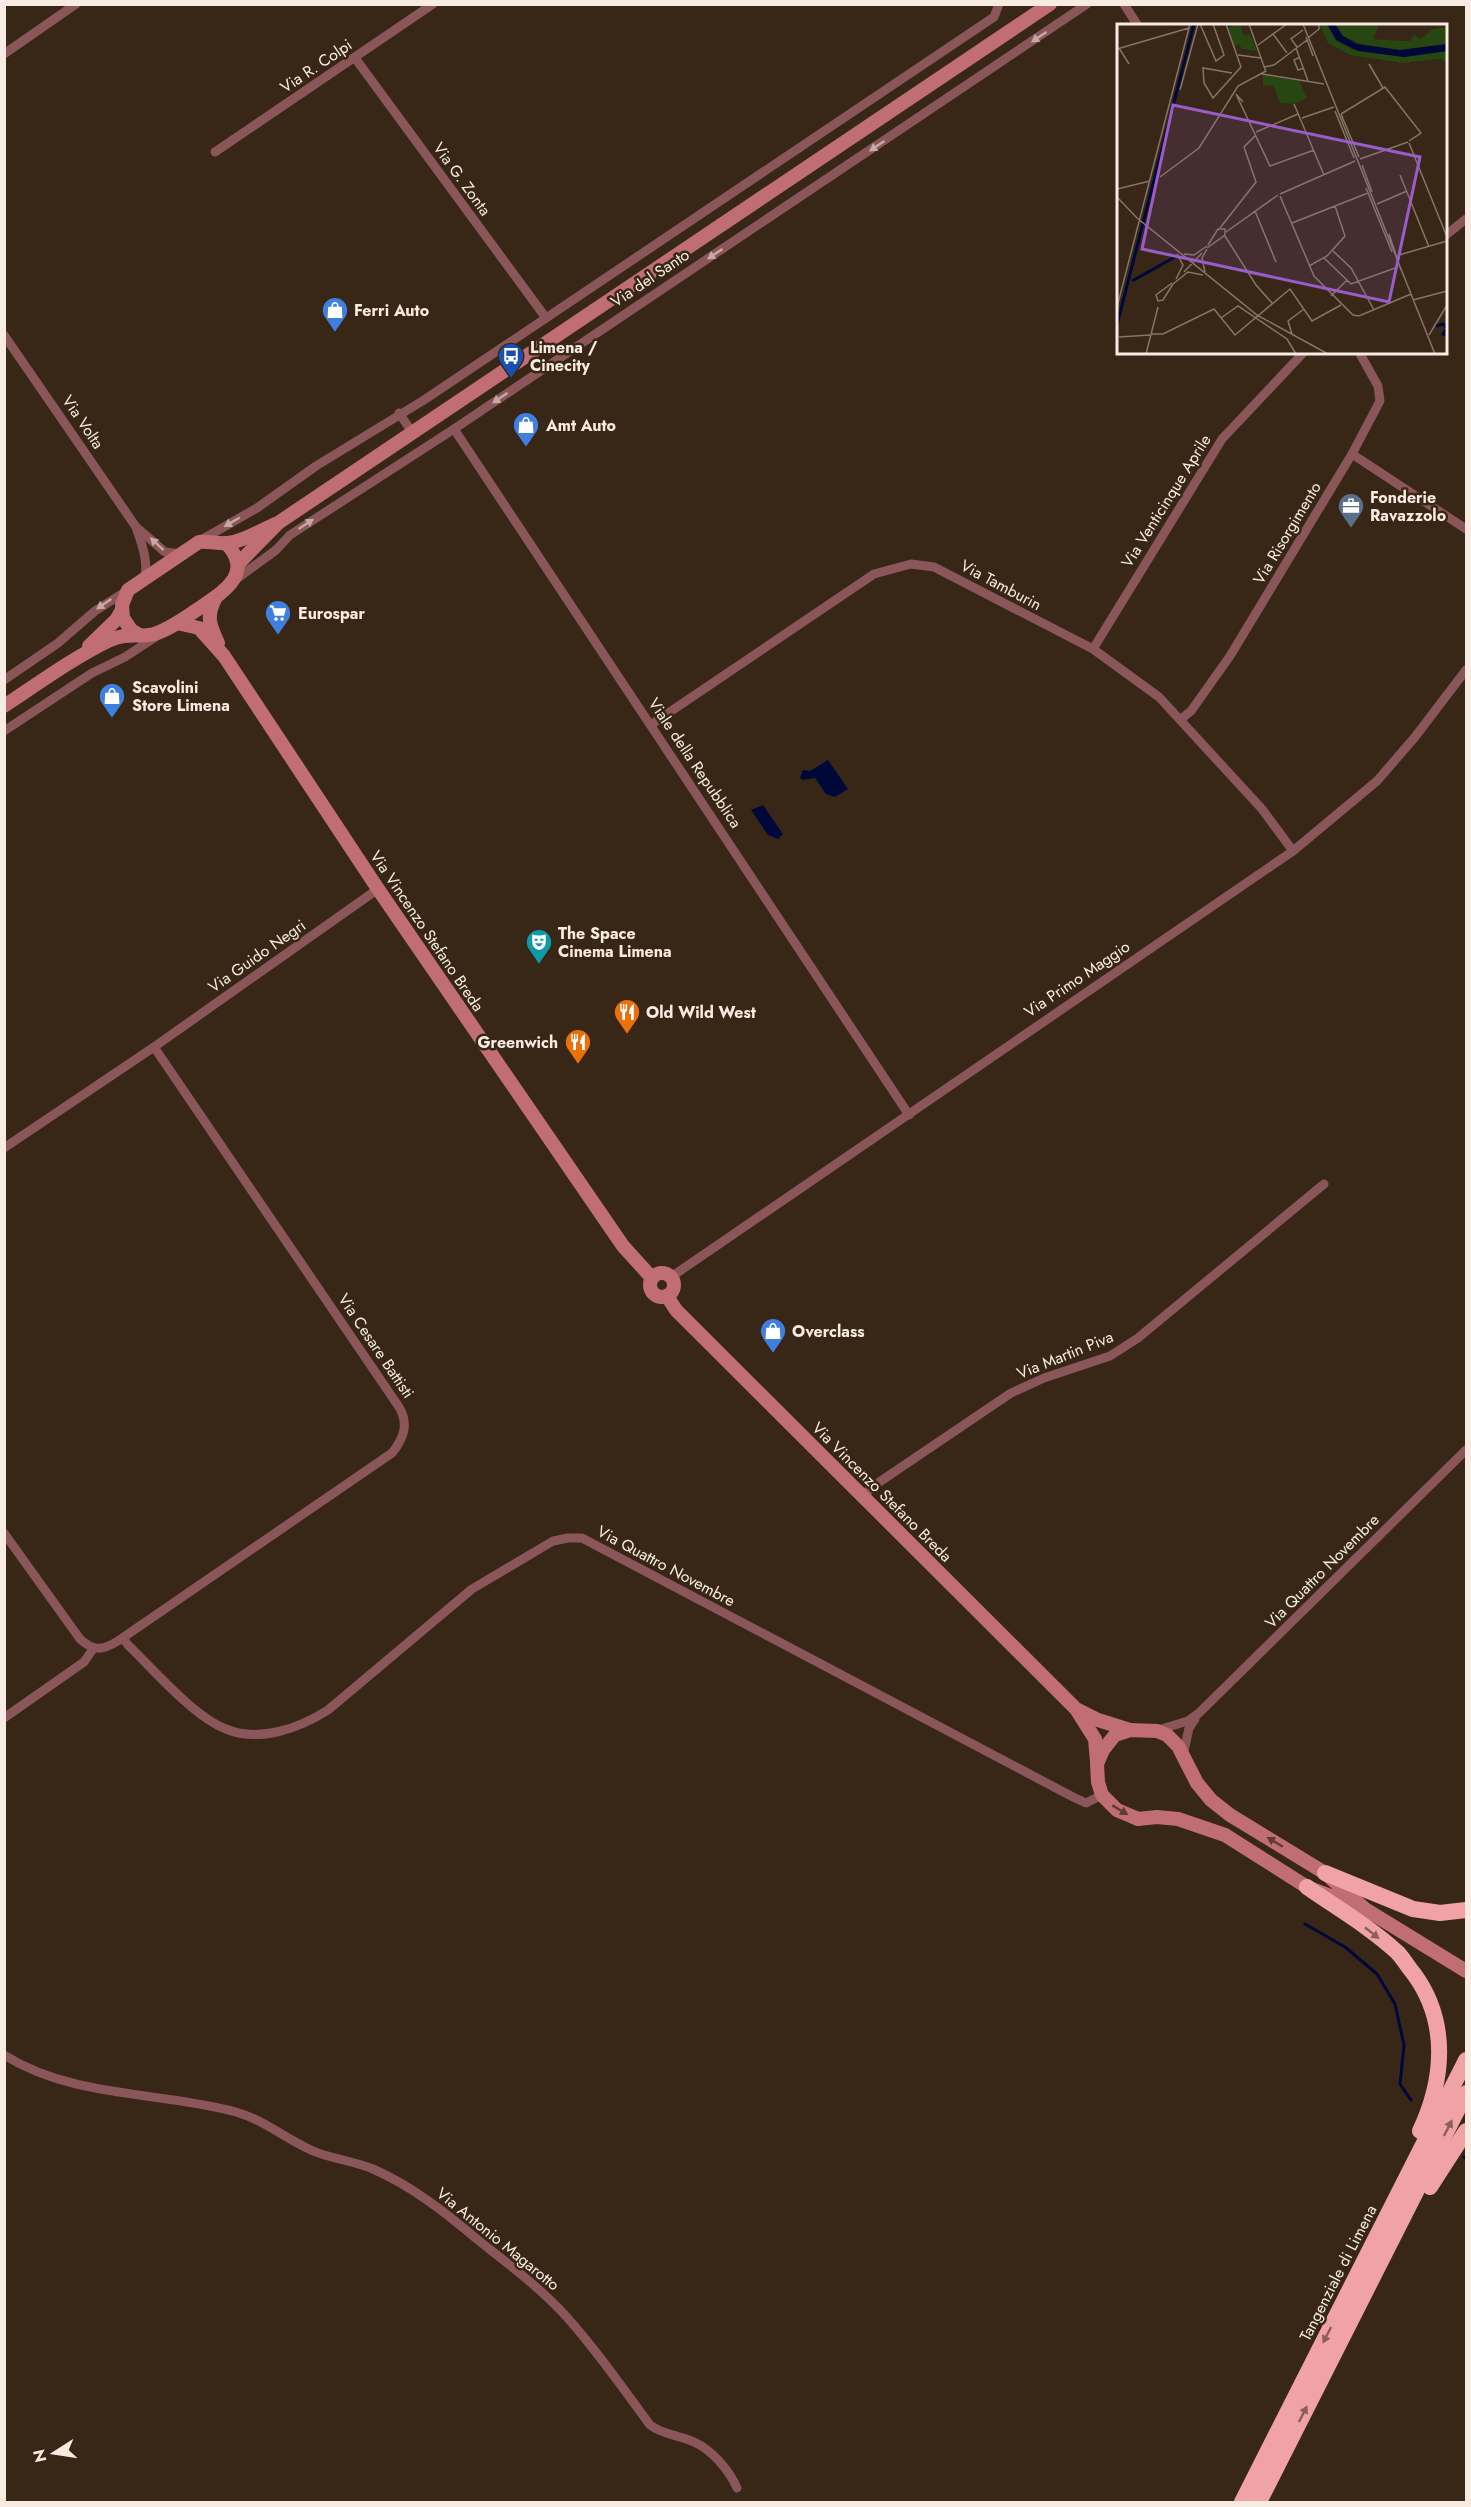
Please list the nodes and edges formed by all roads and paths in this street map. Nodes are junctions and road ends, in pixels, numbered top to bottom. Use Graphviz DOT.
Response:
graph roads {
  1 [pos="76,4"];
  2 [pos="433,4"];
  3 [pos="999,4"];
  4 [pos="1050,4"];
  5 [pos="1087,4"];
  6 [pos="1124,4"];
  7 [pos="1137,24"];
  8 [pos="4,54"];
  9 [pos="355,57"];
  10 [pos="215,152"];
  11 [pos="700,213"];
  12 [pos="1467,219"];
  13 [pos="712,230"];
  14 [pos="1447,234"];
  15 [pos="546,318"];
  16 [pos="4,335"];
  17 [pos="1302,354"];
  18 [pos="1360,354"];
  19 [pos="399,413"];
  20 [pos="454,429"];
  21 [pos="412,432"];
  22 [pos="1352,454"];
  23 [pos="278,523"];
  24 [pos="136,527"];
  25 [pos="1467,529"];
  26 [pos="199,542"];
  27 [pos="226,543"];
  28 [pos="181,554"];
  29 [pos="238,564"];
  30 [pos="145,578"];
  31 [pos="233,581"];
  32 [pos="128,590"];
  33 [pos="216,597"];
  34 [pos="122,609"];
  35 [pos="177,623"];
  36 [pos="164,631"];
  37 [pos="138,634"];
  38 [pos="1093,649"];
  39 [pos="224,656"];
  40 [pos="77,657"];
  41 [pos="1467,670"];
  42 [pos="4,680"];
  43 [pos="4,706"];
  44 [pos="1181,719"];
  45 [pos="652,724"];
  46 [pos="4,732"];
  47 [pos="1293,851"];
  48 [pos="378,889"];
  49 [pos="154,1047"];
  50 [pos="909,1114"];
  51 [pos="4,1148"];
  52 [pos="1323,1184"];
  53 [pos="671,1277"];
  54 [pos="652,1278"];
  55 [pos="667,1296"];
  56 [pos="1467,1450"];
  57 [pos="863,1496"];
  58 [pos="4,1533"];
  59 [pos="123,1638"];
  60 [pos="93,1649"];
  61 [pos="1076,1709"];
  62 [pos="1199,1713"];
  63 [pos="4,1718"];
  64 [pos="1130,1730"];
  65 [pos="1157,1731"];
  66 [pos="1183,1756"];
  67 [pos="1097,1764"];
  68 [pos="1102,1795"];
  69 [pos="1325,1873"];
  70 [pos="1307,1887"];
  71 [pos="1365,1909"];
  72 [pos="1467,1910"];
  73 [pos="1467,1971"];
  74 [pos="4,2055"];
  75 [pos="1467,2060"];
  76 [pos="1467,2093"];
  77 [pos="1467,2131"];
  78 [pos="1359,2288"];
  79 [pos="736,2488"];
  80 [pos="1242,2502"];
  81 [pos="1259,2502"];
  1 -- 8 [label="street"];
  2 -- 9 [label="street, Via R. Colpi"];
  3 -- 11 [label="street, Via del Santo"];
  4 -- 13 [label="street"];
  5 -- 20 [label="street, Via del Santo, one-way"];
  6 -- 7 [label="street"];
  9 -- 10 [label="street, Via R. Colpi"];
  9 -- 15 [label="street, Via G. Zonta"];
  11 -- 13 [label="street"];
  11 -- 15 [label="street, Via del Santo"];
  12 -- 14 [label="street"];
  13 -- 21 [label="street"];
  15 -- 19 [label="street, Via del Santo"];
  16 -- 24 [label="street, Via Volta"];
  17 -- 38 [label="street, Via Venticinque Aprile"];
  18 -- 22 [label="street, Via Risorgimento"];
  19 -- 21 [label="street"];
  19 -- 26 [label="street, Via del Santo, one-way"];
  31 -- 20 [label="street, Via del Santo, one-way"];
  20 -- 45 [label="street, Viale della Repubblica"];
  21 -- 23 [label="street"];
  22 -- 25 [label="street"];
  22 -- 44 [label="street, Via Risorgimento"];
  23 -- 27 [label="street"];
  23 -- 29 [label="street"];
  28 -- 24 [label="street, one-way"];
  24 -- 30 [label="street"];
  26 -- 27 [label="street"];
  26 -- 28 [label="street, Via del Santo"];
  27 -- 29 [label="street"];
  28 -- 30 [label="street, Via del Santo"];
  29 -- 31 [label="street"];
  30 -- 32 [label="street, Via del Santo"];
  31 -- 33 [label="street, Via del Santo"];
  32 -- 34 [label="street"];
  32 -- 42 [label="street, one-way"];
  33 -- 35 [label="street, Via del Santo"];
  33 -- 39 [label="street, Via Vincenzo Stefano Breda"];
  34 -- 37 [label="street"];
  34 -- 40 [label="street"];
  35 -- 36 [label="street, Via del Santo"];
  35 -- 39 [label="street, Via Vincenzo Stefano Breda"];
  36 -- 37 [label="street, Via del Santo"];
  36 -- 46 [label="street"];
  37 -- 40 [label="street, Via del Santo"];
  38 -- 44 [label="street, Via Tamburin"];
  38 -- 45 [label="street, Via Tamburin"];
  39 -- 48 [label="street, Via Vincenzo Stefano Breda"];
  40 -- 43 [label="street"];
  41 -- 47 [label="street, Via Primo Maggio"];
  44 -- 47 [label="street, Via Tamburin"];
  45 -- 50 [label="street, Viale della Repubblica"];
  47 -- 50 [label="street, Via Primo Maggio"];
  48 -- 49 [label="street, Via Guido Negri"];
  48 -- 54 [label="street, Via Vincenzo Stefano Breda"];
  49 -- 51 [label="street"];
  49 -- 59 [label="street, Via Cesare Battisti"];
  50 -- 53 [label="street, Via Primo Maggio"];
  52 -- 57 [label="street, Via Martin Piva"];
  53 -- 54 [label="street"];
  53 -- 55 [label="street"];
  54 -- 55 [label="street, Via Vincenzo Stefano Breda"];
  55 -- 57 [label="street, Via Vincenzo Stefano Breda"];
  56 -- 62 [label="street, Via Quattro Novembre"];
  57 -- 61 [label="street, Via Vincenzo Stefano Breda"];
  58 -- 60 [label="street"];
  59 -- 60 [label="street, Via Cesare Battisti"];
  59 -- 68 [label="street, Via Quattro Novembre"];
  60 -- 63 [label="street, Via Cesare Battisti"];
  61 -- 64 [label="street, Via Vincenzo Stefano Breda"];
  61 -- 67 [label="street, Via Vincenzo Stefano Breda"];
  62 -- 65 [label="street, Via Quattro Novembre"];
  62 -- 66 [label="street, Via Quattro Novembre"];
  64 -- 65 [label="street, Via Vincenzo Stefano Breda"];
  64 -- 67 [label="street"];
  65 -- 66 [label="street"];
  69 -- 66 [label="street, one-way"];
  67 -- 68 [label="street, Via Vincenzo Stefano Breda"];
  68 -- 70 [label="street, one-way"];
  69 -- 71 [label="street"];
  69 -- 72 [label="highway"];
  70 -- 71 [label="street"];
  70 -- 78 [label="highway, one-way"];
  71 -- 73 [label="street"];
  74 -- 79 [label="street, Via Antonio Magarotto"];
  75 -- 78 [label="highway, Tangenziale di Limena"];
  78 -- 76 [label="highway, Tangenziale di Limena, one-way"];
  77 -- 78 [label="highway"];
  78 -- 80 [label="highway, Tangenziale di Limena, one-way"];
  81 -- 78 [label="highway, Tangenziale di Limena, one-way"];
}
